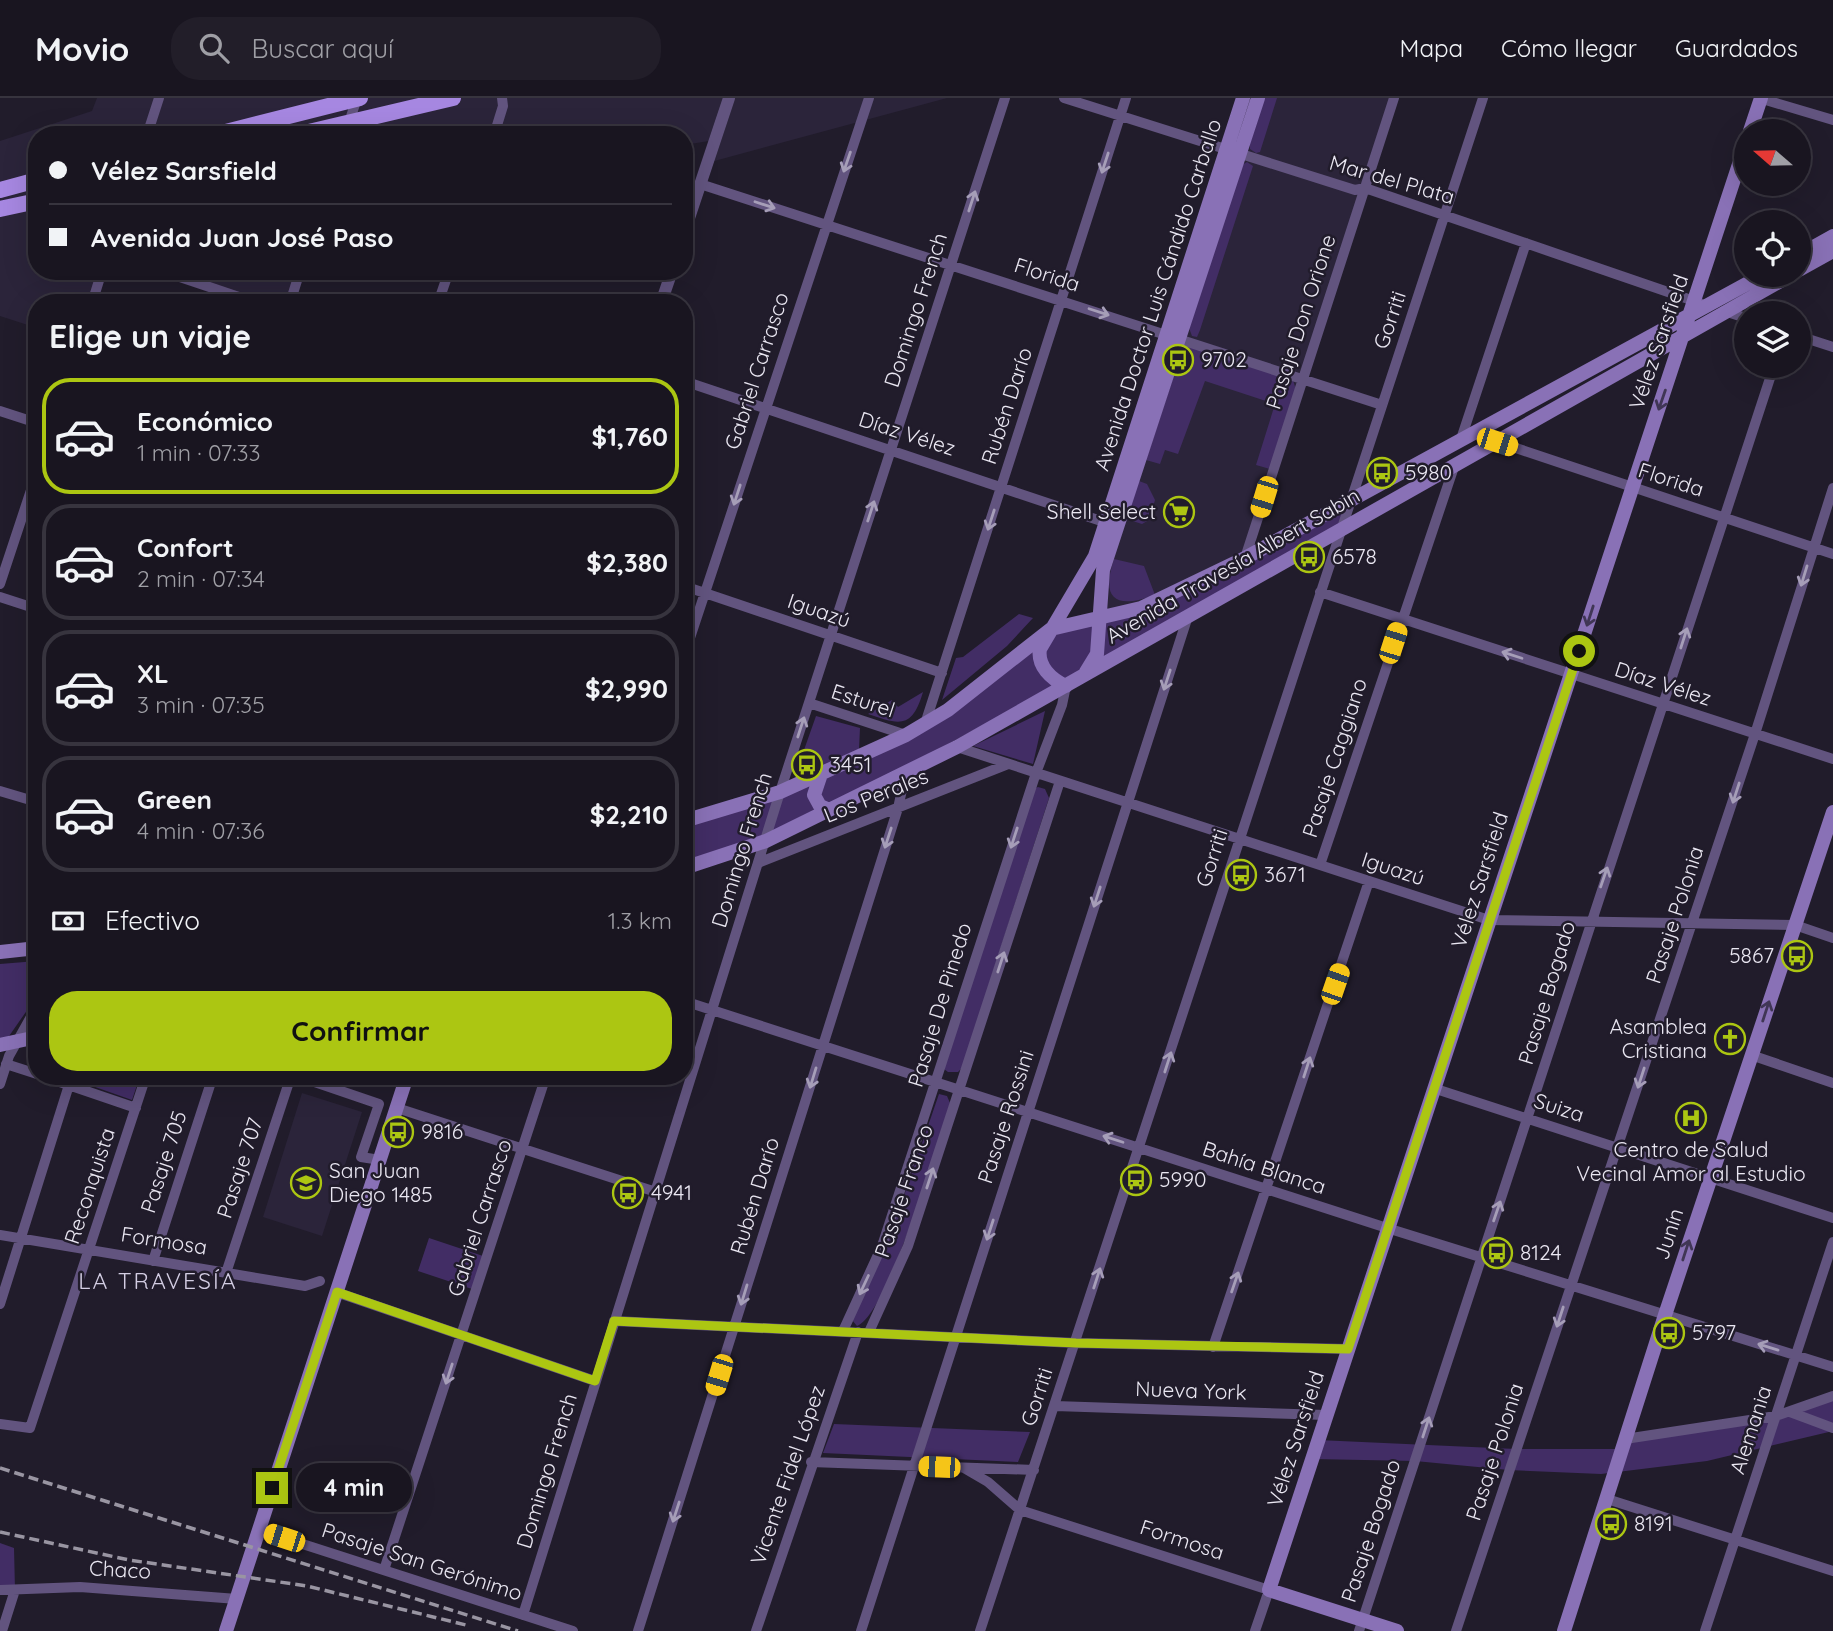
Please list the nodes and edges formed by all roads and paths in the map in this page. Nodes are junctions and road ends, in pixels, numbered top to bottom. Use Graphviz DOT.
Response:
graph roads {
  1 [pos="159,98"];
  2 [pos="358,98"];
  3 [pos="453,98"];
  4 [pos="502,98"];
  5 [pos="729,98"];
  6 [pos="869,98"];
  7 [pos="1005,98"];
  8 [pos="1064,98"];
  9 [pos="1126,98"];
  10 [pos="1243,98"];
  11 [pos="1258,98"];
  12 [pos="1394,98"];
  13 [pos="1483,98"];
  14 [pos="1760,98"];
  15 [pos="1121,116"];
  16 [pos="1754,119"];
  17 [pos="1833,120"];
  18 [pos="150,126"];
  19 [pos="249,126"];
  20 [pos="348,126"];
  21 [pos="354,126"];
  22 [pos="497,126"];
  23 [pos="1234,151"];
  24 [pos="28,182"];
  25 [pos="700,184"];
  26 [pos="1734,186"];
  27 [pos="1365,188"];
  28 [pos="0,190"];
  29 [pos="28,203"];
  30 [pos="693,205"];
  31 [pos="0,209"];
  32 [pos="1446,215"];
  33 [pos="825,224"];
  34 [pos="1833,236"];
  35 [pos="1526,243"];
  36 [pos="1811,248"];
  37 [pos="1833,251"];
  38 [pos="1811,263"];
  39 [pos="951,265"];
  40 [pos="189,280"];
  41 [pos="1736,287"];
  42 [pos="1769,287"];
  43 [pos="230,294"];
  44 [pos="1061,300"];
  45 [pos="1701,303"];
  46 [pos="1726,311"];
  47 [pos="1734,314"];
  48 [pos="1690,316"];
  49 [pos="1684,335"];
  50 [pos="1173,336"];
  51 [pos="1811,340"];
  52 [pos="1833,347"];
  53 [pos="1303,378"];
  54 [pos="1770,378"];
  55 [pos="693,385"];
  56 [pos="1382,405"];
  57 [pos="765,408"];
  58 [pos="0,411"];
  59 [pos="28,420"];
  60 [pos="1497,442"];
  61 [pos="1460,443"];
  62 [pos="891,449"];
  63 [pos="1455,463"];
  64 [pos="1002,486"];
  65 [pos="1632,487"];
  66 [pos="1833,488"];
  67 [pos="28,499"];
  68 [pos="1350,502"];
  69 [pos="1723,517"];
  70 [pos="1112,524"];
  71 [pos="1342,527"];
  72 [pos="1813,547"];
  73 [pos="1833,554"];
  74 [pos="1245,558"];
  75 [pos="0,584"];
  76 [pos="693,589"];
  77 [pos="1320,592"];
  78 [pos="705,593"];
  79 [pos="0,597"];
  80 [pos="28,606"];
  81 [pos="1188,615"];
  82 [pos="1099,617"];
  83 [pos="1402,619"];
  84 [pos="1071,622"];
  85 [pos="693,629"];
  86 [pos="1051,629"];
  87 [pos="831,635"];
  88 [pos="1097,645"];
  89 [pos="942,673"];
  90 [pos="1571,674"];
  91 [pos="1083,676"];
  92 [pos="1066,686"];
  93 [pos="808,703"];
  94 [pos="1663,704"];
  95 [pos="925,725"];
  96 [pos="1755,734"];
  97 [pos="906,735"];
  98 [pos="957,747"];
  99 [pos="1833,759"];
  100 [pos="1008,764"];
  101 [pos="906,772"];
  102 [pos="1036,773"];
  103 [pos="821,774"];
  104 [pos="1060,781"];
  105 [pos="0,791"];
  106 [pos="780,792"];
  107 [pos="28,799"];
  108 [pos="1128,803"];
  109 [pos="898,808"];
  110 [pos="827,809"];
  111 [pos="1833,812"];
  112 [pos="693,818"];
  113 [pos="1239,838"];
  114 [pos="765,841"];
  115 [pos="758,863"];
  116 [pos="693,865"];
  117 [pos="1320,865"];
  118 [pos="1369,881"];
  119 [pos="1489,920"];
  120 [pos="1589,922"];
  121 [pos="1692,925"];
  122 [pos="1795,926"];
  123 [pos="1833,938"];
  124 [pos="28,949"];
  125 [pos="0,952"];
  126 [pos="693,1004"];
  127 [pos="712,1010"];
  128 [pos="28,1025"];
  129 [pos="28,1039"];
  130 [pos="20,1041"];
  131 [pos="0,1045"];
  132 [pos="823,1045"];
  133 [pos="1751,1055"];
  134 [pos="6,1064"];
  135 [pos="28,1071"];
  136 [pos="693,1072"];
  137 [pos="935,1082"];
  138 [pos="1833,1083"];
  139 [pos="0,1084"];
  140 [pos="69,1085"];
  141 [pos="143,1085"];
  142 [pos="210,1085"];
  143 [pos="288,1085"];
  144 [pos="323,1085"];
  145 [pos="404,1085"];
  146 [pos="543,1085"];
  147 [pos="689,1085"];
  148 [pos="1433,1087"];
  149 [pos="959,1090"];
  150 [pos="136,1108"];
  151 [pos="397,1108"];
  152 [pos="1028,1112"];
  153 [pos="1528,1119"];
  154 [pos="1140,1148"];
  155 [pos="1618,1148"];
  156 [pos="522,1150"];
  157 [pos="380,1160"];
  158 [pos="1710,1178"];
  159 [pos="1266,1189"];
  160 [pos="656,1192"];
  161 [pos="1833,1218"];
  162 [pos="1387,1228"];
  163 [pos="0,1235"];
  164 [pos="20,1239"];
  165 [pos="1833,1242"];
  166 [pos="89,1250"];
  167 [pos="1481,1258"];
  168 [pos="153,1261"];
  169 [pos="226,1273"];
  170 [pos="320,1281"];
  171 [pos="1570,1285"];
  172 [pos="337,1292"];
  173 [pos="0,1304"];
  174 [pos="1664,1315"];
  175 [pos="614,1321"];
  176 [pos="734,1327"];
  177 [pos="843,1331"];
  178 [pos="863,1332"];
  179 [pos="461,1334"];
  180 [pos="956,1337"];
  181 [pos="1076,1343"];
  182 [pos="1213,1347"];
  183 [pos="1348,1349"];
  184 [pos="1796,1356"];
  185 [pos="1833,1367"];
  186 [pos="595,1381"];
  187 [pos="1833,1396"];
  188 [pos="1055,1406"];
  189 [pos="1789,1412"];
  190 [pos="1326,1415"];
  191 [pos="1776,1416"];
  192 [pos="0,1424"];
  193 [pos="1833,1428"];
  194 [pos="1625,1439"];
  195 [pos="811,1462"];
  196 [pos="914,1466"];
  197 [pos="964,1468"];
  198 [pos="1034,1470"];
  199 [pos="1607,1499"];
  200 [pos="1020,1510"];
  201 [pos="259,1530"];
  202 [pos="1735,1540"];
  203 [pos="384,1570"];
  204 [pos="1833,1572"];
  205 [pos="0,1590"];
  206 [pos="15,1590"];
  207 [pos="1269,1590"];
  208 [pos="237,1599"];
  209 [pos="523,1615"];
  210 [pos="1360,1625"];
  211 [pos="2,1631"];
  212 [pos="226,1631"];
  213 [pos="573,1631"];
  214 [pos="638,1631"];
  215 [pos="756,1631"];
  216 [pos="861,1631"];
  217 [pos="980,1631"];
  218 [pos="1255,1631"];
  219 [pos="1397,1631"];
  220 [pos="1456,1631"];
  221 [pos="1564,1631"];
  222 [pos="1705,1631"];
  1 -- 18 [label="street"];
  2 -- 19 [label="main road"];
  2 -- 20 [label="street"];
  3 -- 21 [label="main road"];
  4 -- 22 [label="street"];
  5 -- 25 [label="street"];
  6 -- 33 [label="street, Gabriel Carrasco, one-way"];
  39 -- 7 [label="street, Domingo French, one-way"];
  8 -- 15 [label="street, Mar del Plata"];
  9 -- 15 [label="street, Rubén Darío"];
  10 -- 23 [label="main road, Avenida Doctor Luis Cándido Carballo"];
  11 -- 23 [label="main road, Avenida Doctor Luis Cándido Carballo"];
  12 -- 27 [label="street, Pasaje Don Orione"];
  13 -- 32 [label="street, Gorriti"];
  14 -- 16 [label="main road"];
  14 -- 17 [label="street"];
  15 -- 23 [label="street, Mar del Plata"];
  15 -- 44 [label="street, Rubén Darío, one-way"];
  23 -- 27 [label="street, Mar del Plata"];
  23 -- 50 [label="main road, Avenida Doctor Luis Cándido Carballo"];
  24 -- 28 [label="main road"];
  25 -- 30 [label="street"];
  25 -- 33 [label="street, Florida, one-way"];
  26 -- 45 [label="main road, Vélez Sarsfield"];
  27 -- 32 [label="street, Mar del Plata"];
  27 -- 53 [label="street, Pasaje Don Orione"];
  29 -- 31 [label="main road"];
  32 -- 35 [label="street, Mar del Plata"];
  32 -- 56 [label="street, Gorriti"];
  33 -- 39 [label="street, Florida"];
  33 -- 57 [label="street, Gabriel Carrasco"];
  34 -- 36 [label="main road"];
  35 -- 45 [label="street, Mar del Plata"];
  35 -- 61 [label="street"];
  37 -- 38 [label="main road"];
  39 -- 44 [label="street, Florida"];
  39 -- 62 [label="street, Domingo French"];
  40 -- 43 [label="street"];
  41 -- 45 [label="main road"];
  42 -- 46 [label="main road, Avenida Travesía Albert Sabin"];
  44 -- 50 [label="street, Florida, one-way"];
  44 -- 64 [label="street, Rubén Darío"];
  45 -- 46 [label="street, Mar del Plata"];
  45 -- 48 [label="main road, Vélez Sarsfield"];
  46 -- 47 [label="street, Mar del Plata"];
  46 -- 49 [label="main road, Avenida Travesía Albert Sabin"];
  48 -- 49 [label="main road, Vélez Sarsfield"];
  48 -- 61 [label="main road, Avenida Travesía Albert Sabin"];
  49 -- 60 [label="main road, Avenida Travesía Albert Sabin"];
  49 -- 65 [label="main road, Vélez Sarsfield, one-way"];
  50 -- 53 [label="street, Florida"];
  50 -- 70 [label="main road, Avenida Doctor Luis Cándido Carballo"];
  51 -- 52 [label="street"];
  53 -- 56 [label="street, Florida"];
  53 -- 74 [label="street, Pasaje Don Orione"];
  54 -- 69 [label="street, Pasaje Bogado"];
  55 -- 57 [label="street, Díaz Vélez"];
  56 -- 68 [label="street, Gorriti"];
  57 -- 62 [label="street, Díaz Vélez"];
  57 -- 78 [label="street, Gabriel Carrasco, one-way"];
  58 -- 59 [label="street"];
  60 -- 63 [label="main road, Avenida Travesía Albert Sabin"];
  60 -- 65 [label="street, Florida"];
  61 -- 68 [label="main road, Avenida Travesía Albert Sabin"];
  62 -- 64 [label="street, Díaz Vélez"];
  87 -- 62 [label="street, Domingo French, one-way"];
  63 -- 71 [label="main road, Avenida Travesía Albert Sabin"];
  63 -- 83 [label="street, Pasaje Caggiano"];
  64 -- 70 [label="street, Díaz Vélez"];
  64 -- 89 [label="street, Rubén Darío, one-way"];
  65 -- 69 [label="street, Florida"];
  65 -- 90 [label="main road, Vélez Sarsfield, one-way"];
  66 -- 72 [label="street, Pasaje Polonia"];
  67 -- 75 [label="street"];
  68 -- 71 [label="street, Gorriti"];
  68 -- 74 [label="main road, Avenida Travesía Albert Sabin"];
  69 -- 72 [label="street, Florida"];
  94 -- 69 [label="street, Pasaje Bogado, one-way"];
  70 -- 82 [label="main road, Avenida Doctor Luis Cándido Carballo"];
  70 -- 86 [label="main road, Avenida Doctor Luis Cándido Carballo"];
  71 -- 77 [label="street, Gorriti"];
  71 -- 81 [label="main road, Avenida Travesía Albert Sabin"];
  72 -- 73 [label="street, Florida"];
  72 -- 96 [label="street, Pasaje Polonia, one-way"];
  74 -- 82 [label="main road, Avenida Travesía Albert Sabin"];
  76 -- 78 [label="street, Iguazú"];
  77 -- 83 [label="street, Díaz Vélez"];
  77 -- 113 [label="street, Gorriti"];
  78 -- 85 [label="street, Gabriel Carrasco"];
  78 -- 87 [label="street, Iguazú"];
  79 -- 80 [label="street"];
  81 -- 91 [label="main road, Avenida Travesía Albert Sabin"];
  81 -- 108 [label="street, Pasaje Rossini, one-way"];
  82 -- 84 [label="main road, Avenida Travesía Albert Sabin"];
  82 -- 88 [label="main road, Avenida Doctor Luis Cándido Carballo"];
  90 -- 83 [label="street, Díaz Vélez, one-way"];
  83 -- 117 [label="street, Pasaje Caggiano"];
  84 -- 86 [label="main road, Avenida Travesía Albert Sabin"];
  84 -- 88 [label="main road"];
  86 -- 92 [label="main road, Avenida Doctor Luis Cándido Carballo"];
  86 -- 95 [label="main road, Avenida Travesía Albert Sabin"];
  87 -- 89 [label="street, Iguazú"];
  87 -- 93 [label="street, Domingo French"];
  88 -- 91 [label="main road, Avenida Doctor Luis Cándido Carballo"];
  89 -- 95 [label="street, Rubén Darío"];
  90 -- 94 [label="street, Díaz Vélez"];
  90 -- 119 [label="main road, Vélez Sarsfield"];
  91 -- 92 [label="main road, Avenida Travesía Albert Sabin"];
  92 -- 98 [label="main road, Avenida Travesía Albert Sabin"];
  92 -- 102 [label="street, Pasaje De Pinedo"];
  93 -- 97 [label="street, Esturel"];
  106 -- 93 [label="street, Domingo French, one-way"];
  94 -- 96 [label="street, Díaz Vélez"];
  120 -- 94 [label="street, Pasaje Bogado, one-way"];
  95 -- 97 [label="main road, Avenida Travesía Albert Sabin"];
  96 -- 99 [label="street, Díaz Vélez"];
  96 -- 121 [label="street, Pasaje Polonia, one-way"];
  97 -- 103 [label="main road, Avenida Travesía Albert Sabin"];
  98 -- 100 [label="street, Iguazú"];
  98 -- 101 [label="main road, Avenida Travesía Albert Sabin"];
  100 -- 102 [label="street, Iguazú"];
  100 -- 109 [label="street, Los Perales"];
  101 -- 109 [label="street, Rubén Darío"];
  101 -- 110 [label="main road, Avenida Travesía Albert Sabin"];
  102 -- 104 [label="street, Iguazú"];
  102 -- 137 [label="street, Pasaje De Pinedo, one-way"];
  103 -- 106 [label="main road, Avenida Travesía Albert Sabin"];
  103 -- 110 [label="main road"];
  104 -- 108 [label="street, Iguazú"];
  149 -- 104 [label="street, Pasaje Franco, one-way"];
  105 -- 107 [label="street"];
  106 -- 112 [label="main road, Avenida Travesía Albert Sabin"];
  106 -- 114 [label="street, Domingo French"];
  108 -- 113 [label="street, Iguazú"];
  108 -- 152 [label="street, Pasaje Rossini, one-way"];
  109 -- 115 [label="street, Los Perales"];
  109 -- 132 [label="street, Rubén Darío, one-way"];
  110 -- 114 [label="main road, Avenida Travesía Albert Sabin"];
  111 -- 122 [label="main road, Junín"];
  113 -- 117 [label="street, Iguazú"];
  154 -- 113 [label="street, Gorriti, one-way"];
  114 -- 115 [label="street, Domingo French"];
  114 -- 116 [label="main road, Avenida Travesía Albert Sabin"];
  115 -- 127 [label="street, Domingo French"];
  117 -- 118 [label="street, Iguazú"];
  118 -- 119 [label="street, Iguazú"];
  159 -- 118 [label="street, one-way"];
  119 -- 120 [label="street, Iguazú"];
  119 -- 148 [label="main road, Vélez Sarsfield"];
  120 -- 121 [label="street, Iguazú"];
  120 -- 153 [label="street, Pasaje Bogado"];
  121 -- 122 [label="street, Iguazú"];
  121 -- 155 [label="street, Pasaje Polonia, one-way"];
  122 -- 123 [label="street, Iguazú"];
  133 -- 122 [label="main road, Junín, one-way"];
  124 -- 125 [label="main road"];
  126 -- 127 [label="street, Bahía Blanca"];
  127 -- 132 [label="street, Bahía Blanca"];
  127 -- 136 [label="street, Domingo French"];
  128 -- 130 [label="street"];
  129 -- 130 [label="main road"];
  130 -- 131 [label="main road"];
  130 -- 134 [label="street"];
  132 -- 137 [label="street, Bahía Blanca"];
  132 -- 176 [label="street, Rubén Darío, one-way"];
  133 -- 138 [label="street"];
  133 -- 158 [label="main road, Junín"];
  134 -- 135 [label="street"];
  134 -- 139 [label="street"];
  137 -- 149 [label="street, Bahía Blanca"];
  137 -- 177 [label="street, Pasaje De Pinedo, one-way"];
  140 -- 150 [label="street"];
  140 -- 164 [label="street"];
  141 -- 150 [label="street, Reconquista"];
  142 -- 168 [label="street, Pasaje 705"];
  143 -- 169 [label="street, Pasaje 707"];
  144 -- 157 [label="street"];
  145 -- 151 [label="main road"];
  146 -- 156 [label="street, Gabriel Carrasco"];
  147 -- 160 [label="street, Domingo French"];
  148 -- 153 [label="street, Suiza"];
  148 -- 162 [label="main road, Vélez Sarsfield"];
  149 -- 152 [label="street, Bahía Blanca"];
  178 -- 149 [label="street, Pasaje Franco, one-way"];
  150 -- 166 [label="street, Reconquista"];
  151 -- 156 [label="street"];
  151 -- 157 [label="main road"];
  154 -- 152 [label="street, Bahía Blanca, one-way"];
  152 -- 180 [label="street, Pasaje Rossini, one-way"];
  153 -- 155 [label="street, Suiza"];
  167 -- 153 [label="street, Pasaje Bogado, one-way"];
  154 -- 159 [label="street, Bahía Blanca"];
  181 -- 154 [label="street, Gorriti, one-way"];
  155 -- 158 [label="street, Suiza"];
  155 -- 171 [label="street, Pasaje Polonia"];
  156 -- 160 [label="street"];
  156 -- 179 [label="street, Gabriel Carrasco"];
  157 -- 172 [label="main road"];
  158 -- 161 [label="street, Suiza"];
  174 -- 158 [label="main road, Junín, one-way"];
  159 -- 162 [label="street, Bahía Blanca"];
  182 -- 159 [label="street, one-way"];
  160 -- 175 [label="street, Domingo French"];
  162 -- 167 [label="street, Bahía Blanca"];
  162 -- 183 [label="main road, Vélez Sarsfield"];
  163 -- 164 [label="street, Formosa"];
  164 -- 166 [label="street, Formosa"];
  164 -- 173 [label="street"];
  165 -- 184 [label="street, Alemania"];
  166 -- 168 [label="street, Formosa"];
  166 -- 192 [label="street, Reconquista"];
  167 -- 171 [label="street, Bahía Blanca"];
  210 -- 167 [label="street, Pasaje Bogado, one-way"];
  168 -- 169 [label="street, Formosa"];
  169 -- 170 [label="street, Formosa"];
  171 -- 174 [label="street, Bahía Blanca"];
  171 -- 220 [label="street, Pasaje Polonia, one-way"];
  172 -- 179 [label="street"];
  172 -- 201 [label="main road"];
  184 -- 174 [label="street, Bahía Blanca, one-way"];
  174 -- 194 [label="main road, Junín"];
  175 -- 176 [label="street"];
  175 -- 186 [label="street, Domingo French"];
  176 -- 177 [label="street"];
  176 -- 214 [label="street, Rubén Darío, one-way"];
  177 -- 178 [label="street"];
  178 -- 180 [label="street"];
  178 -- 195 [label="street, Vicente Fidel López"];
  179 -- 186 [label="street"];
  179 -- 203 [label="street, Gabriel Carrasco, one-way"];
  180 -- 181 [label="street"];
  180 -- 196 [label="street, Pasaje Rossini"];
  181 -- 182 [label="street"];
  181 -- 188 [label="street, Gorriti"];
  182 -- 183 [label="street"];
  183 -- 190 [label="main road, Vélez Sarsfield"];
  184 -- 185 [label="street, Bahía Blanca"];
  184 -- 191 [label="street, Alemania"];
  186 -- 209 [label="street, Domingo French"];
  187 -- 189 [label="street"];
  188 -- 190 [label="street, Nueva York"];
  188 -- 198 [label="street, Gorriti"];
  189 -- 191 [label="street"];
  189 -- 193 [label="street"];
  190 -- 207 [label="main road, Vélez Sarsfield"];
  191 -- 194 [label="street"];
  191 -- 202 [label="street, Alemania"];
  194 -- 199 [label="main road, Junín"];
  195 -- 196 [label="street"];
  195 -- 215 [label="street, Vicente Fidel López"];
  196 -- 197 [label="street"];
  196 -- 216 [label="street, Pasaje Rossini"];
  197 -- 198 [label="street"];
  197 -- 200 [label="street, Formosa"];
  198 -- 200 [label="street, Gorriti"];
  199 -- 202 [label="street"];
  199 -- 221 [label="main road, Junín"];
  200 -- 207 [label="street, Formosa"];
  200 -- 217 [label="street, Gorriti"];
  201 -- 203 [label="street, Pasaje San Gerónimo"];
  201 -- 208 [label="main road"];
  202 -- 204 [label="street"];
  202 -- 222 [label="street, Alemania"];
  203 -- 209 [label="street, Pasaje San Gerónimo"];
  205 -- 206 [label="street, Chaco"];
  206 -- 208 [label="street, Chaco"];
  206 -- 211 [label="street"];
  207 -- 210 [label="main road, Formosa"];
  207 -- 218 [label="street, Vélez Sarsfield"];
  208 -- 212 [label="main road"];
  209 -- 213 [label="street, Pasaje San Gerónimo"];
  210 -- 219 [label="main road, Formosa"];
}
